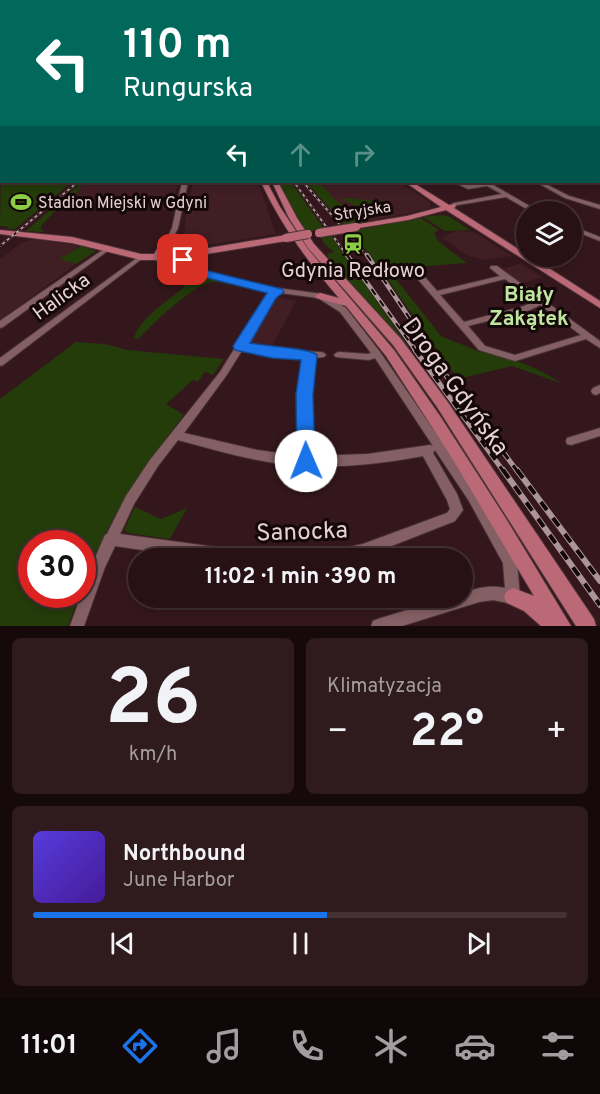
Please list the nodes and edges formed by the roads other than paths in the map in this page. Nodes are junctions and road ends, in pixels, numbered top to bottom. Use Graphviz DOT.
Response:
graph roads {
  1 [pos="185,183"];
  2 [pos="264,183"];
  3 [pos="276,183"];
  4 [pos="410,183"];
  5 [pos="418,183"];
  6 [pos="460,183"];
  7 [pos="486,183"];
  8 [pos="541,183"];
  9 [pos="506,195"];
  10 [pos="517,201"];
  11 [pos="451,206"];
  12 [pos="600,207"];
  13 [pos="175,228"];
  14 [pos="0,232"];
  15 [pos="582,232"];
  16 [pos="600,239"];
  17 [pos="516,244"];
  18 [pos="177,246"];
  19 [pos="107,249"];
  20 [pos="160,253"];
  21 [pos="137,256"];
  22 [pos="185,257"];
  23 [pos="553,267"];
  24 [pos="494,268"];
  25 [pos="413,269"];
  26 [pos="506,276"];
  27 [pos="278,292"];
  28 [pos="434,294"];
  29 [pos="320,296"];
  30 [pos="600,297"];
  31 [pos="540,302"];
  32 [pos="350,305"];
  33 [pos="600,305"];
  34 [pos="0,325"];
  35 [pos="461,325"];
  36 [pos="588,336"];
  37 [pos="600,345"];
  38 [pos="241,346"];
  39 [pos="377,354"];
  40 [pos="309,355"];
  41 [pos="321,355"];
  42 [pos="339,355"];
  43 [pos="0,363"];
  44 [pos="600,432"];
  45 [pos="176,435"];
  46 [pos="571,441"];
  47 [pos="433,450"];
  48 [pos="306,461"];
  49 [pos="110,539"];
  50 [pos="513,597"];
  51 [pos="77,626"];
  52 [pos="378,626"];
  53 [pos="554,626"];
  54 [pos="562,626"];
  55 [pos="587,626"];
  1 -- 13 [label="street"];
  2 -- 32 [label="main road, Droga Gdyńska"];
  3 -- 55 [label="main road, Droga Gdyńska"];
  4 -- 11 [label="main road"];
  5 -- 11 [label="main road"];
  6 -- 7 [label="street"];
  7 -- 9 [label="street"];
  8 -- 12 [label="street"];
  9 -- 10 [label="street"];
  9 -- 11 [label="street, Stryjska"];
  11 -- 17 [label="main road"];
  11 -- 22 [label="main road, Stryjska, bridge"];
  11 -- 33 [label="main road"];
  13 -- 18 [label="street"];
  13 -- 20 [label="street"];
  14 -- 19 [label="main road"];
  15 -- 16 [label="street"];
  18 -- 20 [label="main road"];
  18 -- 22 [label="main road"];
  19 -- 21 [label="main road"];
  19 -- 34 [label="street, Halicka"];
  20 -- 21 [label="main road"];
  20 -- 22 [label="main road"];
  21 -- 43 [label="street, Halicka"];
  22 -- 27 [label="street"];
  23 -- 30 [label="main road"];
  24 -- 26 [label="street"];
  25 -- 28 [label="street"];
  26 -- 28 [label="street"];
  26 -- 31 [label="street"];
  27 -- 29 [label="street"];
  27 -- 38 [label="street"];
  28 -- 35 [label="street"];
  29 -- 32 [label="main road"];
  29 -- 39 [label="street"];
  31 -- 35 [label="street"];
  31 -- 36 [label="street"];
  32 -- 54 [label="main road, Droga Gdyńska"];
  35 -- 36 [label="street"];
  36 -- 37 [label="street"];
  38 -- 40 [label="street"];
  38 -- 45 [label="street"];
  39 -- 42 [label="street"];
  39 -- 47 [label="street"];
  40 -- 41 [label="street"];
  40 -- 48 [label="street"];
  44 -- 46 [label="street"];
  45 -- 48 [label="street"];
  45 -- 49 [label="street"];
  47 -- 48 [label="street"];
  47 -- 49 [label="street, Sanocka"];
  47 -- 50 [label="street"];
  49 -- 51 [label="street"];
  50 -- 52 [label="street"];
  50 -- 53 [label="main road"];
}
